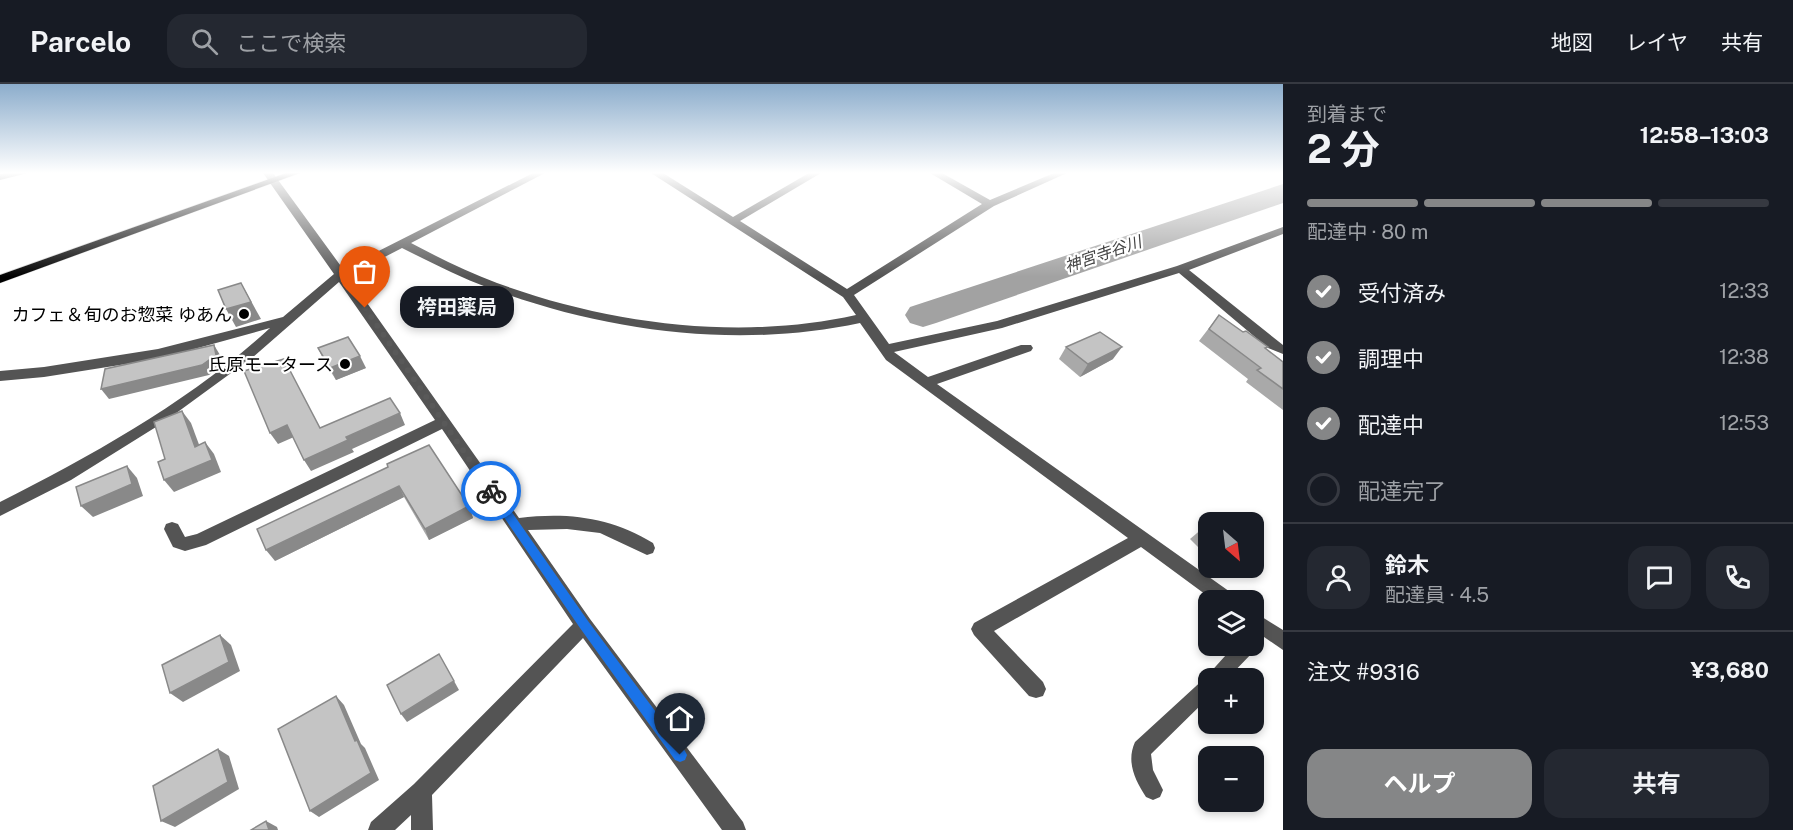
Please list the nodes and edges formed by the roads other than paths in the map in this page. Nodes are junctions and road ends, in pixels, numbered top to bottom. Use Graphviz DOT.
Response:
graph roads {
  1 [pos="189,208"];
  2 [pos="294,208"];
  3 [pos="471,208"];
  4 [pos="712,208"];
  5 [pos="756,208"];
  6 [pos="984,208"];
  7 [pos="733,221"];
  8 [pos="1283,230"];
  9 [pos="401,243"];
  10 [pos="1182,269"];
  11 [pos="342,274"];
  12 [pos="0,279"];
  13 [pos="846,294"];
  14 [pos="863,318"];
  15 [pos="286,320"];
  16 [pos="1026,348"];
  17 [pos="885,349"];
  18 [pos="1283,350"];
  19 [pos="0,376"];
  20 [pos="927,382"];
  21 [pos="444,423"];
  22 [pos="0,509"];
  23 [pos="514,525"];
  24 [pos="172,529"];
  25 [pos="1143,538"];
  26 [pos="647,548"];
  27 [pos="1213,590"];
  28 [pos="584,625"];
  29 [pos="1264,632"];
  30 [pos="1283,641"];
  31 [pos="1237,656"];
  32 [pos="1225,668"];
  33 [pos="1036,689"];
  34 [pos="1198,695"];
  35 [pos="1152,790"];
  36 [pos="421,791"];
  37 [pos="379,830"];
  38 [pos="422,830"];
  39 [pos="735,830"];
  1 -- 12 [label="main road"];
  2 -- 11 [label="street"];
  3 -- 9 [label="street"];
  4 -- 7 [label="street"];
  5 -- 7 [label="street"];
  6 -- 13 [label="street"];
  7 -- 13 [label="street"];
  8 -- 10 [label="street"];
  9 -- 11 [label="street"];
  9 -- 14 [label="street"];
  10 -- 17 [label="street"];
  10 -- 18 [label="street"];
  11 -- 15 [label="street"];
  11 -- 21 [label="street"];
  13 -- 14 [label="street"];
  14 -- 17 [label="street"];
  15 -- 19 [label="street"];
  15 -- 22 [label="street"];
  16 -- 20 [label="street"];
  17 -- 20 [label="street"];
  20 -- 25 [label="street"];
  21 -- 23 [label="street"];
  21 -- 24 [label="street"];
  23 -- 26 [label="street"];
  23 -- 28 [label="street"];
  25 -- 27 [label="street"];
  25 -- 33 [label="street"];
  28 -- 36 [label="street"];
  28 -- 39 [label="street"];
  29 -- 30 [label="street"];
  31 -- 32 [label="street"];
  34 -- 35 [label="street"];
  36 -- 37 [label="street"];
  36 -- 38 [label="street"];
}
